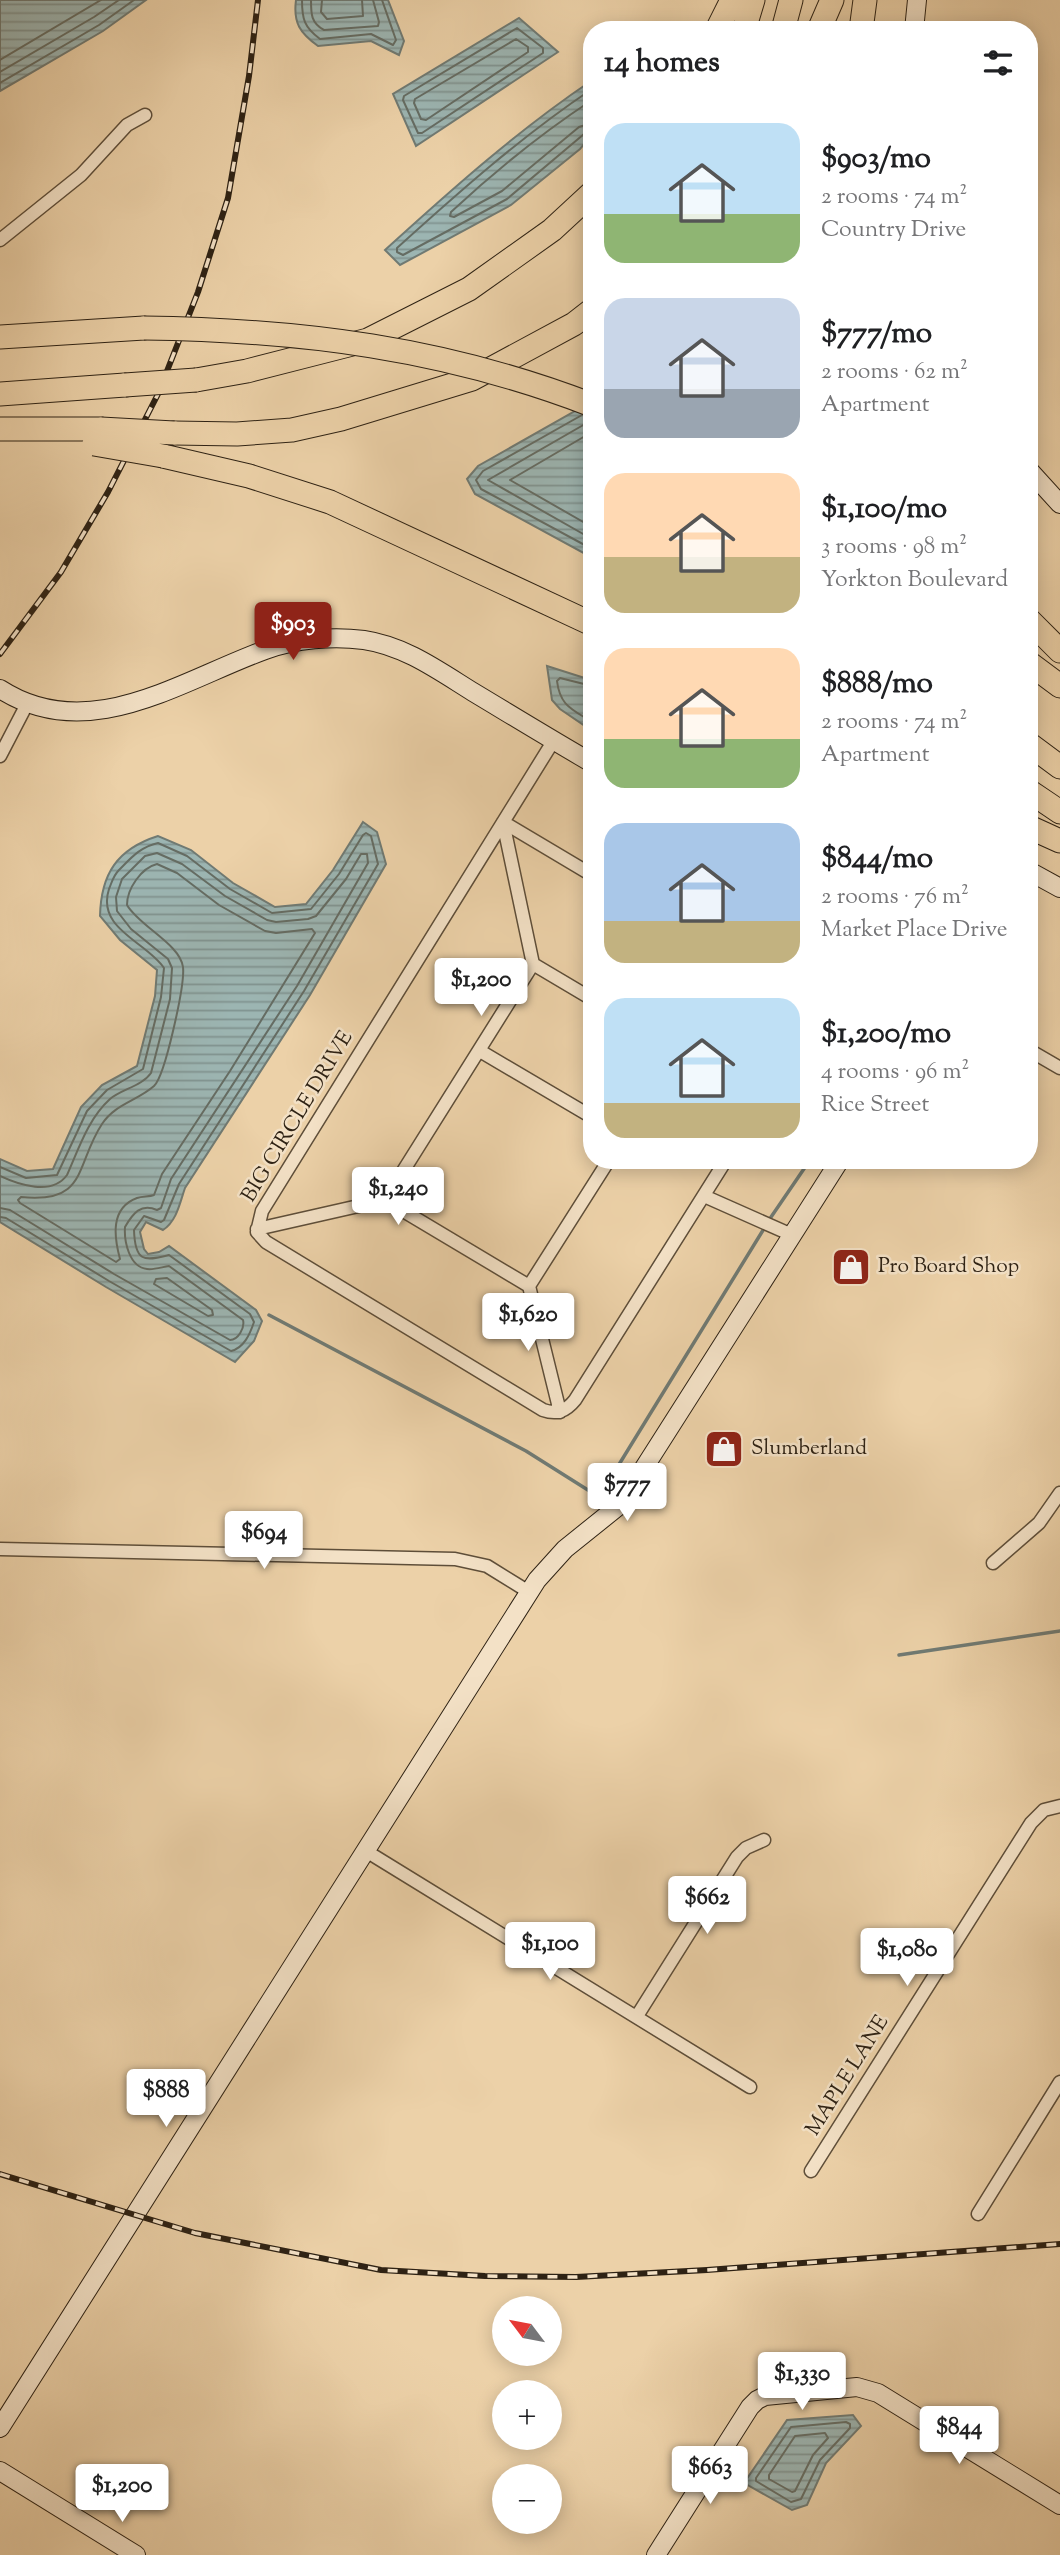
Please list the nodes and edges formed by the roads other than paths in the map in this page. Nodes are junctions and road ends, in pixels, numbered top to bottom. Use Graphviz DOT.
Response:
graph roads {
  1 [pos="732,0"];
  2 [pos="753,0"];
  3 [pos="791,0"];
  4 [pos="832,0"];
  5 [pos="866,0"];
  6 [pos="917,0"];
  7 [pos="722,21"];
  8 [pos="747,21"];
  9 [pos="785,21"];
  10 [pos="823,21"];
  11 [pos="862,21"];
  12 [pos="915,21"];
  13 [pos="145,115"];
  14 [pos="583,201"];
  15 [pos="0,240"];
  16 [pos="583,317"];
  17 [pos="0,337"];
  18 [pos="0,394"];
  19 [pos="583,402"];
  20 [pos="0,429"];
  21 [pos="98,436"];
  22 [pos="1038,480"];
  23 [pos="1060,504"];
  24 [pos="583,620"];
  25 [pos="1038,629"];
  26 [pos="1060,651"];
  27 [pos="1038,670"];
  28 [pos="1060,686"];
  29 [pos="0,690"];
  30 [pos="27,704"];
  31 [pos="554,740"];
  32 [pos="1038,751"];
  33 [pos="0,756"];
  34 [pos="583,758"];
  35 [pos="1060,767"];
  36 [pos="1038,797"];
  37 [pos="1060,812"];
  38 [pos="503,822"];
  39 [pos="1038,831"];
  40 [pos="1060,841"];
  41 [pos="583,870"];
  42 [pos="1038,876"];
  43 [pos="1060,888"];
  44 [pos="533,964"];
  45 [pos="583,994"];
  46 [pos="480,1051"];
  47 [pos="1038,1055"];
  48 [pos="1060,1068"];
  49 [pos="583,1112"];
  50 [pos="603,1169"];
  51 [pos="720,1169"];
  52 [pos="834,1169"];
  53 [pos="704,1196"];
  54 [pos="385,1200"];
  55 [pos="257,1229"];
  56 [pos="792,1235"];
  57 [pos="529,1286"];
  58 [pos="560,1412"];
  59 [pos="1060,1493"];
  60 [pos="0,1549"];
  61 [pos="993,1563"];
  62 [pos="529,1592"];
  63 [pos="1060,1806"];
  64 [pos="764,1840"];
  65 [pos="366,1851"];
  66 [pos="637,2016"];
  67 [pos="1060,2082"];
  68 [pos="750,2087"];
  69 [pos="811,2171"];
  70 [pos="978,2214"];
  71 [pos="0,2428"];
  72 [pos="0,2471"];
  73 [pos="1060,2505"];
  74 [pos="136,2555"];
  75 [pos="656,2555"];
  1 -- 7 [label="highway"];
  2 -- 8 [label="highway"];
  3 -- 9 [label="highway"];
  4 -- 10 [label="highway"];
  5 -- 11 [label="highway"];
  6 -- 12 [label="street"];
  13 -- 15 [label="street"];
  14 -- 18 [label="highway, bridge"];
  16 -- 21 [label="highway, bridge"];
  17 -- 19 [label="highway, bridge"];
  20 -- 21 [label="highway"];
  21 -- 24 [label="highway, bridge"];
  22 -- 23 [label="street"];
  25 -- 26 [label="highway"];
  27 -- 28 [label="highway"];
  29 -- 30 [label="street"];
  30 -- 31 [label="street"];
  30 -- 33 [label="street"];
  31 -- 34 [label="street"];
  31 -- 38 [label="street, BIG CIRCLE DRIVE"];
  32 -- 35 [label="highway"];
  36 -- 37 [label="highway"];
  38 -- 41 [label="street"];
  38 -- 44 [label="street"];
  38 -- 55 [label="street, BIG CIRCLE DRIVE"];
  39 -- 40 [label="highway"];
  42 -- 43 [label="street"];
  44 -- 45 [label="street"];
  44 -- 46 [label="street"];
  46 -- 49 [label="street"];
  46 -- 54 [label="street"];
  47 -- 48 [label="street"];
  50 -- 57 [label="street"];
  51 -- 53 [label="street"];
  52 -- 56 [label="street"];
  53 -- 56 [label="street"];
  53 -- 58 [label="street"];
  54 -- 55 [label="street"];
  54 -- 57 [label="street"];
  55 -- 58 [label="street, BIG CIRCLE DRIVE"];
  56 -- 62 [label="street"];
  57 -- 58 [label="street"];
  59 -- 61 [label="street"];
  60 -- 62 [label="street"];
  62 -- 65 [label="street"];
  63 -- 69 [label="street, MAPLE LANE"];
  64 -- 66 [label="street"];
  65 -- 66 [label="street"];
  65 -- 71 [label="street"];
  66 -- 68 [label="street"];
  67 -- 70 [label="street"];
  72 -- 74 [label="street"];
  73 -- 75 [label="street"];
}
